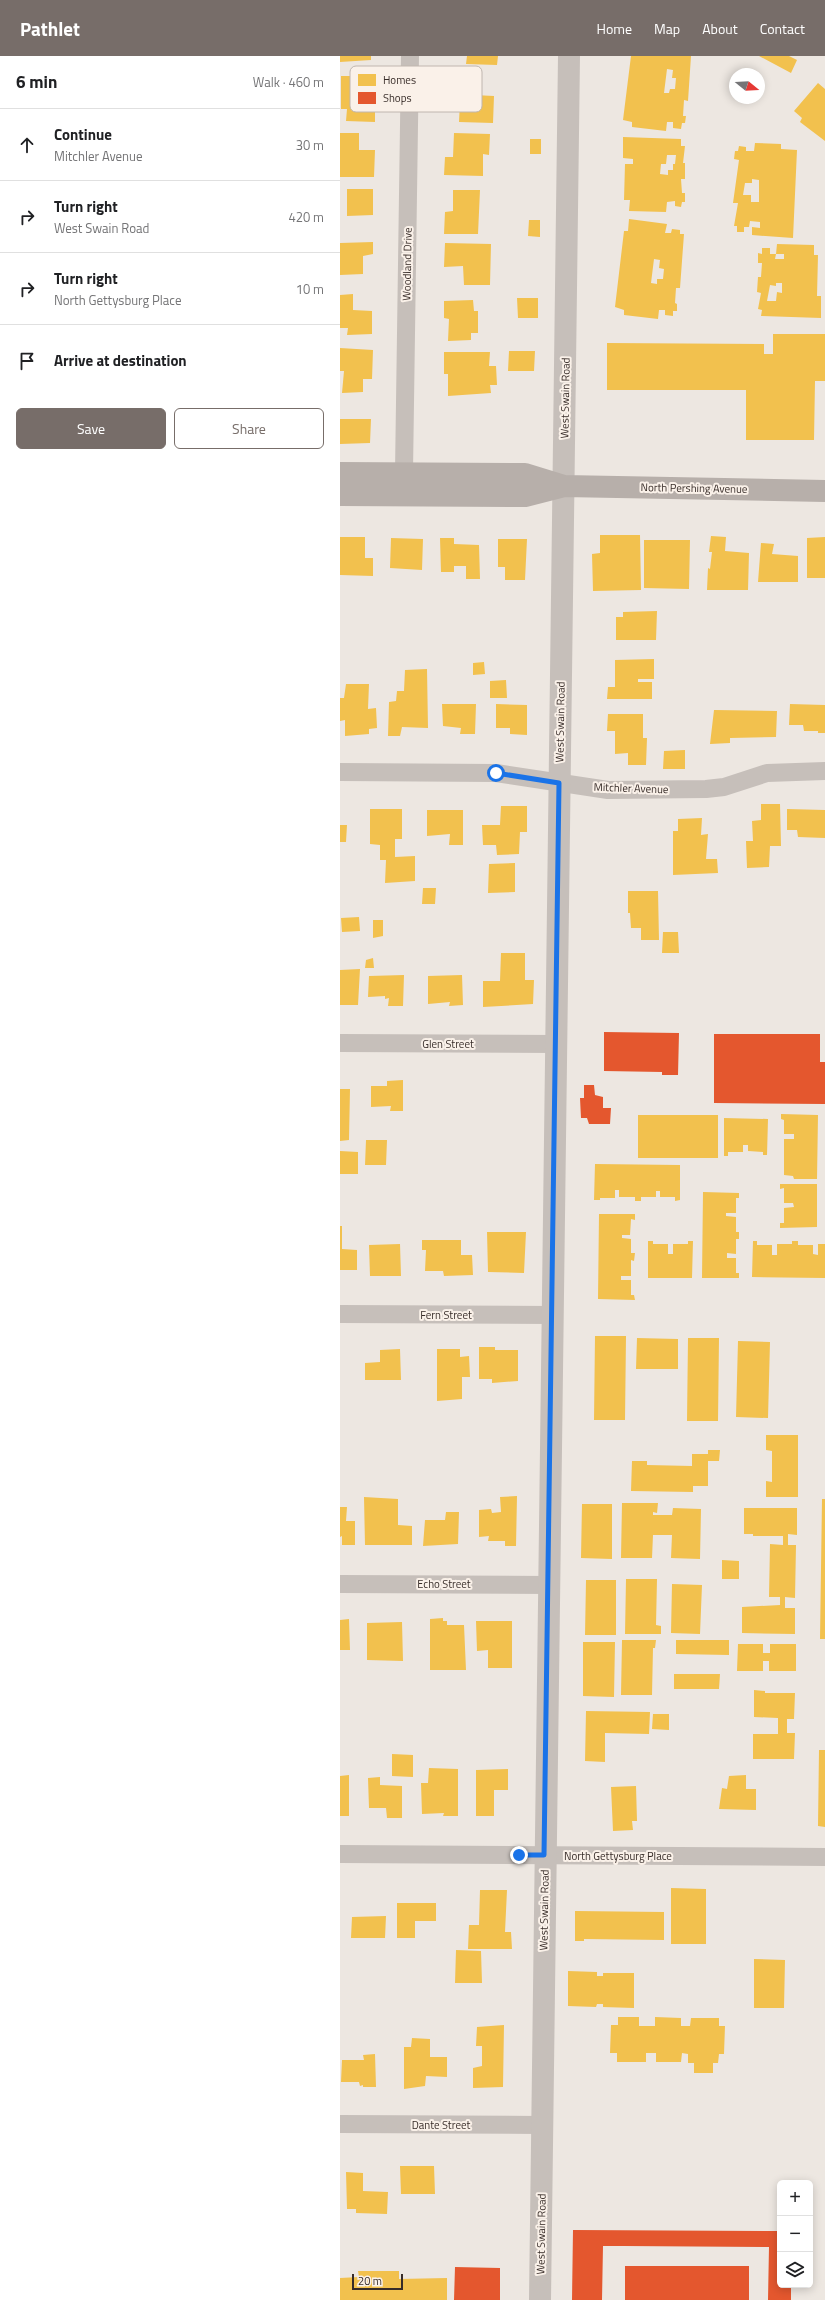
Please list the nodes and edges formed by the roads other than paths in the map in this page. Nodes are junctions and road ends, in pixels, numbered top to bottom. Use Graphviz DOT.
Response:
graph roads {
  1 [pos="410,56"];
  2 [pos="569,56"];
  3 [pos="410,66"];
  4 [pos="409,112"];
  5 [pos="404,472"];
  6 [pos="340,474"];
  7 [pos="564,486"];
  8 [pos="825,491"];
  9 [pos="340,495"];
  10 [pos="825,771"];
  11 [pos="340,772"];
  12 [pos="559,783"];
  13 [pos="340,1044"];
  14 [pos="556,1044"];
  15 [pos="340,1314"];
  16 [pos="552,1315"];
  17 [pos="340,1584"];
  18 [pos="549,1585"];
  19 [pos="340,1854"];
  20 [pos="544,1855"];
  21 [pos="825,1857"];
  22 [pos="340,2124"];
  23 [pos="541,2125"];
  24 [pos="540,2300"];
  1 -- 3 [label="street, Woodland Drive"];
  2 -- 7 [label="street, West Swain Road"];
  4 -- 5 [label="street, Woodland Drive"];
  5 -- 6 [label="main road, North Pershing Avenue"];
  5 -- 7 [label="main road, North Pershing Avenue"];
  7 -- 8 [label="main road, North Pershing Avenue"];
  7 -- 9 [label="main road, North Pershing Avenue"];
  7 -- 12 [label="street, West Swain Road"];
  10 -- 12 [label="street, Mitchler Avenue"];
  11 -- 12 [label="street, Mitchler Avenue"];
  12 -- 14 [label="street, West Swain Road"];
  13 -- 14 [label="street, Glen Street"];
  14 -- 16 [label="street, West Swain Road"];
  15 -- 16 [label="street, Fern Street"];
  16 -- 18 [label="street, West Swain Road"];
  17 -- 18 [label="street, Echo Street"];
  18 -- 20 [label="street, West Swain Road"];
  19 -- 20 [label="street, North Gettysburg Place"];
  20 -- 21 [label="street, North Gettysburg Place"];
  20 -- 23 [label="street, West Swain Road"];
  22 -- 23 [label="street, Dante Street"];
  23 -- 24 [label="street, West Swain Road"];
}
